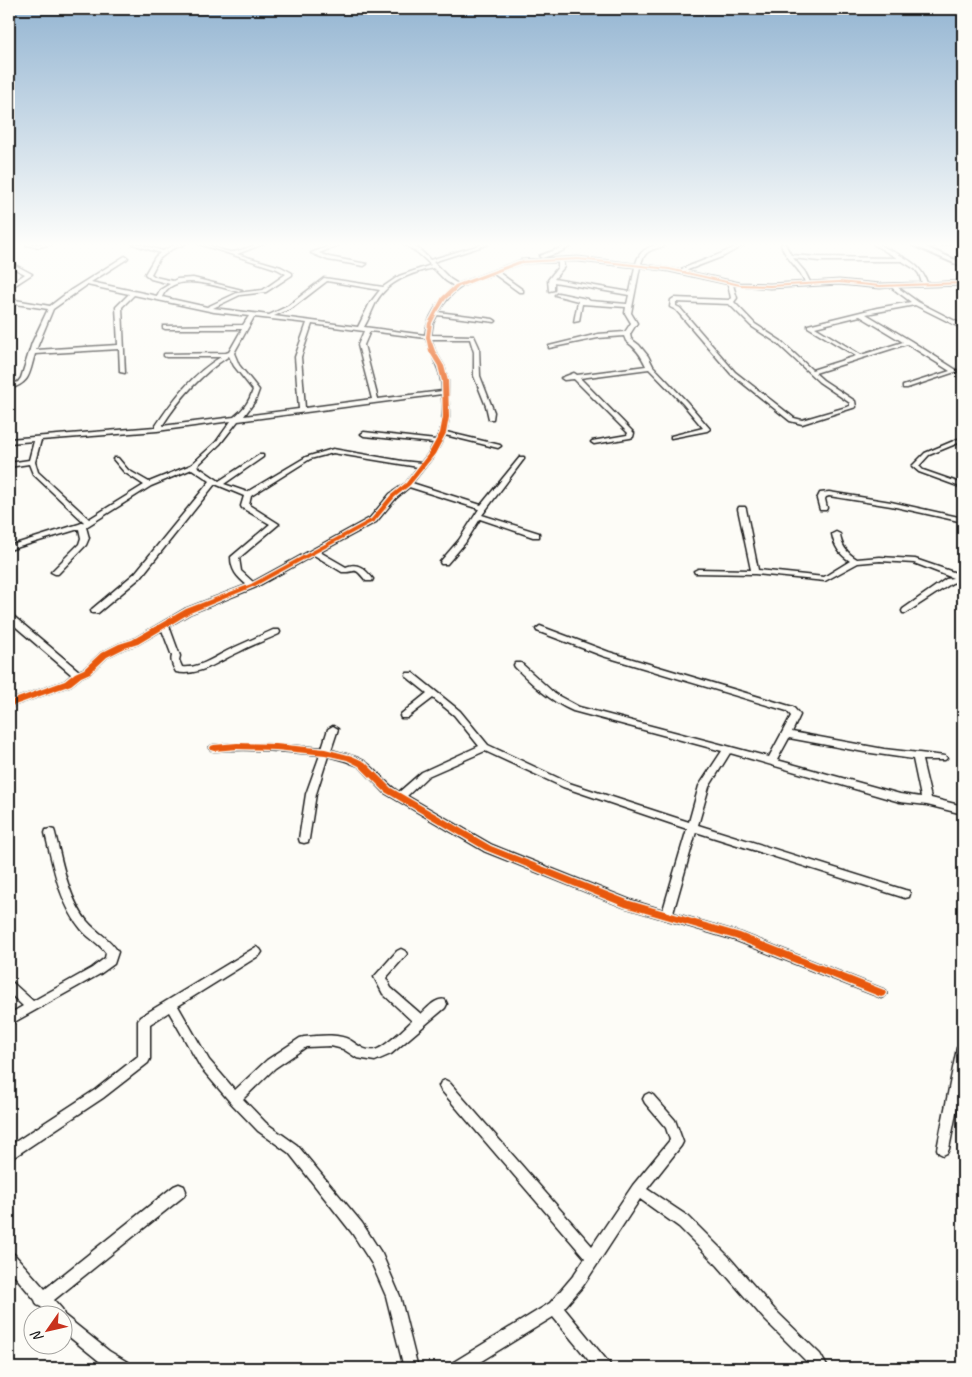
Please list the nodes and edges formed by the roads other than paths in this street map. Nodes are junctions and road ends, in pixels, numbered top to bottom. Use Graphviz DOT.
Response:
graph roads {
  1 [pos="51,308"];
  2 [pos="119,308"];
  3 [pos="205,308"];
  4 [pos="287,308"];
  5 [pos="371,308"];
  6 [pos="438,308"];
  7 [pos="580,308"];
  8 [pos="629,308"];
  9 [pos="676,308"];
  10 [pos="737,308"];
  11 [pos="890,308"];
  12 [pos="926,308"];
  13 [pos="208,309"];
  14 [pos="435,313"];
  15 [pos="861,314"];
  16 [pos="252,315"];
  17 [pos="268,316"];
  18 [pos="576,321"];
  19 [pos="310,322"];
  20 [pos="493,322"];
  21 [pos="165,327"];
  22 [pos="245,327"];
  23 [pos="963,327"];
  24 [pos="360,328"];
  25 [pos="368,329"];
  26 [pos="627,334"];
  27 [pos="428,337"];
  28 [pos="909,342"];
  29 [pos="120,347"];
  30 [pos="550,347"];
  31 [pos="32,352"];
  32 [pos="228,354"];
  33 [pos="166,355"];
  34 [pos="861,357"];
  35 [pos="650,367"];
  36 [pos="123,372"];
  37 [pos="811,372"];
  38 [pos="574,375"];
  39 [pos="564,378"];
  40 [pos="9,387"];
  41 [pos="905,388"];
  42 [pos="445,392"];
  43 [pos="375,400"];
  44 [pos="302,410"];
  45 [pos="491,418"];
  46 [pos="236,420"];
  47 [pos="157,429"];
  48 [pos="443,433"];
  49 [pos="364,434"];
  50 [pos="673,436"];
  51 [pos="38,438"];
  52 [pos="963,439"];
  53 [pos="9,441"];
  54 [pos="439,442"];
  55 [pos="594,442"];
  56 [pos="498,446"];
  57 [pos="261,456"];
  58 [pos="522,458"];
  59 [pos="116,459"];
  60 [pos="32,462"];
  61 [pos="9,465"];
  62 [pos="422,465"];
  63 [pos="193,466"];
  64 [pos="217,482"];
  65 [pos="408,484"];
  66 [pos="149,485"];
  67 [pos="963,486"];
  68 [pos="248,495"];
  69 [pos="483,508"];
  70 [pos="823,508"];
  71 [pos="742,509"];
  72 [pos="478,516"];
  73 [pos="963,520"];
  74 [pos="85,524"];
  75 [pos="836,534"];
  76 [pos="536,535"];
  77 [pos="9,548"];
  78 [pos="963,550"];
  79 [pos="315,552"];
  80 [pos="856,561"];
  81 [pos="444,562"];
  82 [pos="963,568"];
  83 [pos="698,571"];
  84 [pos="54,572"];
  85 [pos="756,572"];
  86 [pos="961,578"];
  87 [pos="368,579"];
  88 [pos="254,585"];
  89 [pos="95,611"];
  90 [pos="906,611"];
  91 [pos="9,617"];
  92 [pos="164,624"];
  93 [pos="540,629"];
  94 [pos="276,632"];
  95 [pos="518,665"];
  96 [pos="78,675"];
  97 [pos="410,675"];
  98 [pos="433,693"];
  99 [pos="9,704"];
  100 [pos="404,716"];
  101 [pos="333,729"];
  102 [pos="787,734"];
  103 [pos="485,747"];
  104 [pos="214,748"];
  105 [pos="728,750"];
  106 [pos="325,752"];
  107 [pos="916,757"];
  108 [pos="942,758"];
  109 [pos="771,762"];
  110 [pos="401,796"];
  111 [pos="927,801"];
  112 [pos="963,810"];
  113 [pos="691,826"];
  114 [pos="50,833"];
  115 [pos="304,838"];
  116 [pos="905,894"];
  117 [pos="667,914"];
  118 [pos="256,952"];
  119 [pos="401,954"];
  120 [pos="9,986"];
  121 [pos="881,993"];
  122 [pos="170,1004"];
  123 [pos="441,1004"];
  124 [pos="32,1007"];
  125 [pos="9,1020"];
  126 [pos="420,1022"];
  127 [pos="963,1048"];
  128 [pos="445,1086"];
  129 [pos="235,1099"];
  130 [pos="649,1099"];
  131 [pos="943,1149"];
  132 [pos="9,1153"];
  133 [pos="638,1190"];
  134 [pos="179,1191"];
  135 [pos="593,1257"];
  136 [pos="9,1260"];
  137 [pos="42,1300"];
  138 [pos="46,1304"];
  139 [pos="555,1308"];
  140 [pos="72,1329"];
  141 [pos="124,1368"];
  142 [pos="411,1368"];
  143 [pos="457,1368"];
  144 [pos="604,1368"];
  145 [pos="821,1368"];
  1 -- 31 [label="street"];
  2 -- 29 [label="street"];
  3 -- 13 [label="street"];
  4 -- 17 [label="street"];
  5 -- 24 [label="street"];
  6 -- 14 [label="street"];
  7 -- 18 [label="street"];
  8 -- 26 [label="street"];
  9 -- 37 [label="street"];
  10 -- 37 [label="street"];
  11 -- 15 [label="street"];
  12 -- 23 [label="street"];
  13 -- 16 [label="street"];
  14 -- 20 [label="street"];
  14 -- 27 [label="street"];
  15 -- 28 [label="street"];
  15 -- 34 [label="street"];
  16 -- 17 [label="street"];
  16 -- 22 [label="street"];
  17 -- 19 [label="street"];
  19 -- 24 [label="street"];
  19 -- 44 [label="street"];
  21 -- 22 [label="street"];
  22 -- 32 [label="street"];
  24 -- 25 [label="street"];
  25 -- 27 [label="street"];
  25 -- 43 [label="street"];
  26 -- 30 [label="street"];
  26 -- 35 [label="street"];
  27 -- 42 [label="street"];
  27 -- 45 [label="street"];
  28 -- 34 [label="street"];
  28 -- 41 [label="street"];
  29 -- 31 [label="street"];
  29 -- 36 [label="street"];
  31 -- 40 [label="street"];
  32 -- 33 [label="street"];
  32 -- 46 [label="street"];
  32 -- 47 [label="street"];
  34 -- 37 [label="street"];
  35 -- 38 [label="street"];
  35 -- 50 [label="street"];
  38 -- 39 [label="street"];
  38 -- 55 [label="street"];
  42 -- 43 [label="street"];
  42 -- 48 [label="street"];
  43 -- 44 [label="street"];
  44 -- 46 [label="street"];
  46 -- 47 [label="street"];
  46 -- 63 [label="street"];
  47 -- 51 [label="street"];
  48 -- 54 [label="street"];
  48 -- 56 [label="street"];
  49 -- 54 [label="street"];
  51 -- 53 [label="street"];
  51 -- 60 [label="street"];
  52 -- 67 [label="street"];
  54 -- 62 [label="street"];
  57 -- 64 [label="street"];
  58 -- 69 [label="street"];
  59 -- 66 [label="street"];
  60 -- 61 [label="street"];
  60 -- 74 [label="street"];
  62 -- 65 [label="street"];
  62 -- 68 [label="street"];
  63 -- 64 [label="street"];
  63 -- 66 [label="street"];
  64 -- 68 [label="street"];
  64 -- 89 [label="street"];
  65 -- 69 [label="street"];
  65 -- 79 [label="street"];
  66 -- 74 [label="street"];
  68 -- 88 [label="street"];
  69 -- 72 [label="street"];
  70 -- 73 [label="street"];
  71 -- 85 [label="street"];
  72 -- 76 [label="street"];
  72 -- 81 [label="street"];
  74 -- 77 [label="street"];
  74 -- 84 [label="street"];
  75 -- 80 [label="street"];
  78 -- 82 [label="street"];
  79 -- 87 [label="street"];
  79 -- 88 [label="street"];
  80 -- 85 [label="street"];
  80 -- 86 [label="street"];
  83 -- 85 [label="street"];
  86 -- 90 [label="street"];
  88 -- 92 [label="street"];
  91 -- 96 [label="street"];
  92 -- 94 [label="street"];
  92 -- 96 [label="street"];
  93 -- 102 [label="street"];
  95 -- 105 [label="street"];
  96 -- 99 [label="street"];
  97 -- 98 [label="street"];
  98 -- 100 [label="street"];
  98 -- 103 [label="street"];
  101 -- 106 [label="street"];
  102 -- 107 [label="street"];
  102 -- 109 [label="street"];
  103 -- 110 [label="street"];
  103 -- 113 [label="street"];
  104 -- 106 [label="street"];
  105 -- 109 [label="street"];
  105 -- 113 [label="street"];
  106 -- 110 [label="street"];
  106 -- 115 [label="street"];
  107 -- 108 [label="street"];
  107 -- 111 [label="street"];
  109 -- 111 [label="street"];
  110 -- 117 [label="street"];
  111 -- 112 [label="street"];
  113 -- 116 [label="street"];
  113 -- 117 [label="street"];
  114 -- 124 [label="street"];
  117 -- 121 [label="street"];
  118 -- 122 [label="street"];
  119 -- 126 [label="street"];
  120 -- 124 [label="street"];
  122 -- 129 [label="street"];
  122 -- 132 [label="street"];
  123 -- 126 [label="street"];
  124 -- 125 [label="street"];
  126 -- 129 [label="street"];
  127 -- 131 [label="street"];
  128 -- 135 [label="street"];
  129 -- 142 [label="street"];
  130 -- 133 [label="street"];
  133 -- 135 [label="street"];
  133 -- 145 [label="street"];
  134 -- 137 [label="street"];
  135 -- 139 [label="street"];
  136 -- 137 [label="street"];
  137 -- 138 [label="street"];
  139 -- 143 [label="street"];
  139 -- 144 [label="street"];
  140 -- 141 [label="street"];
}
